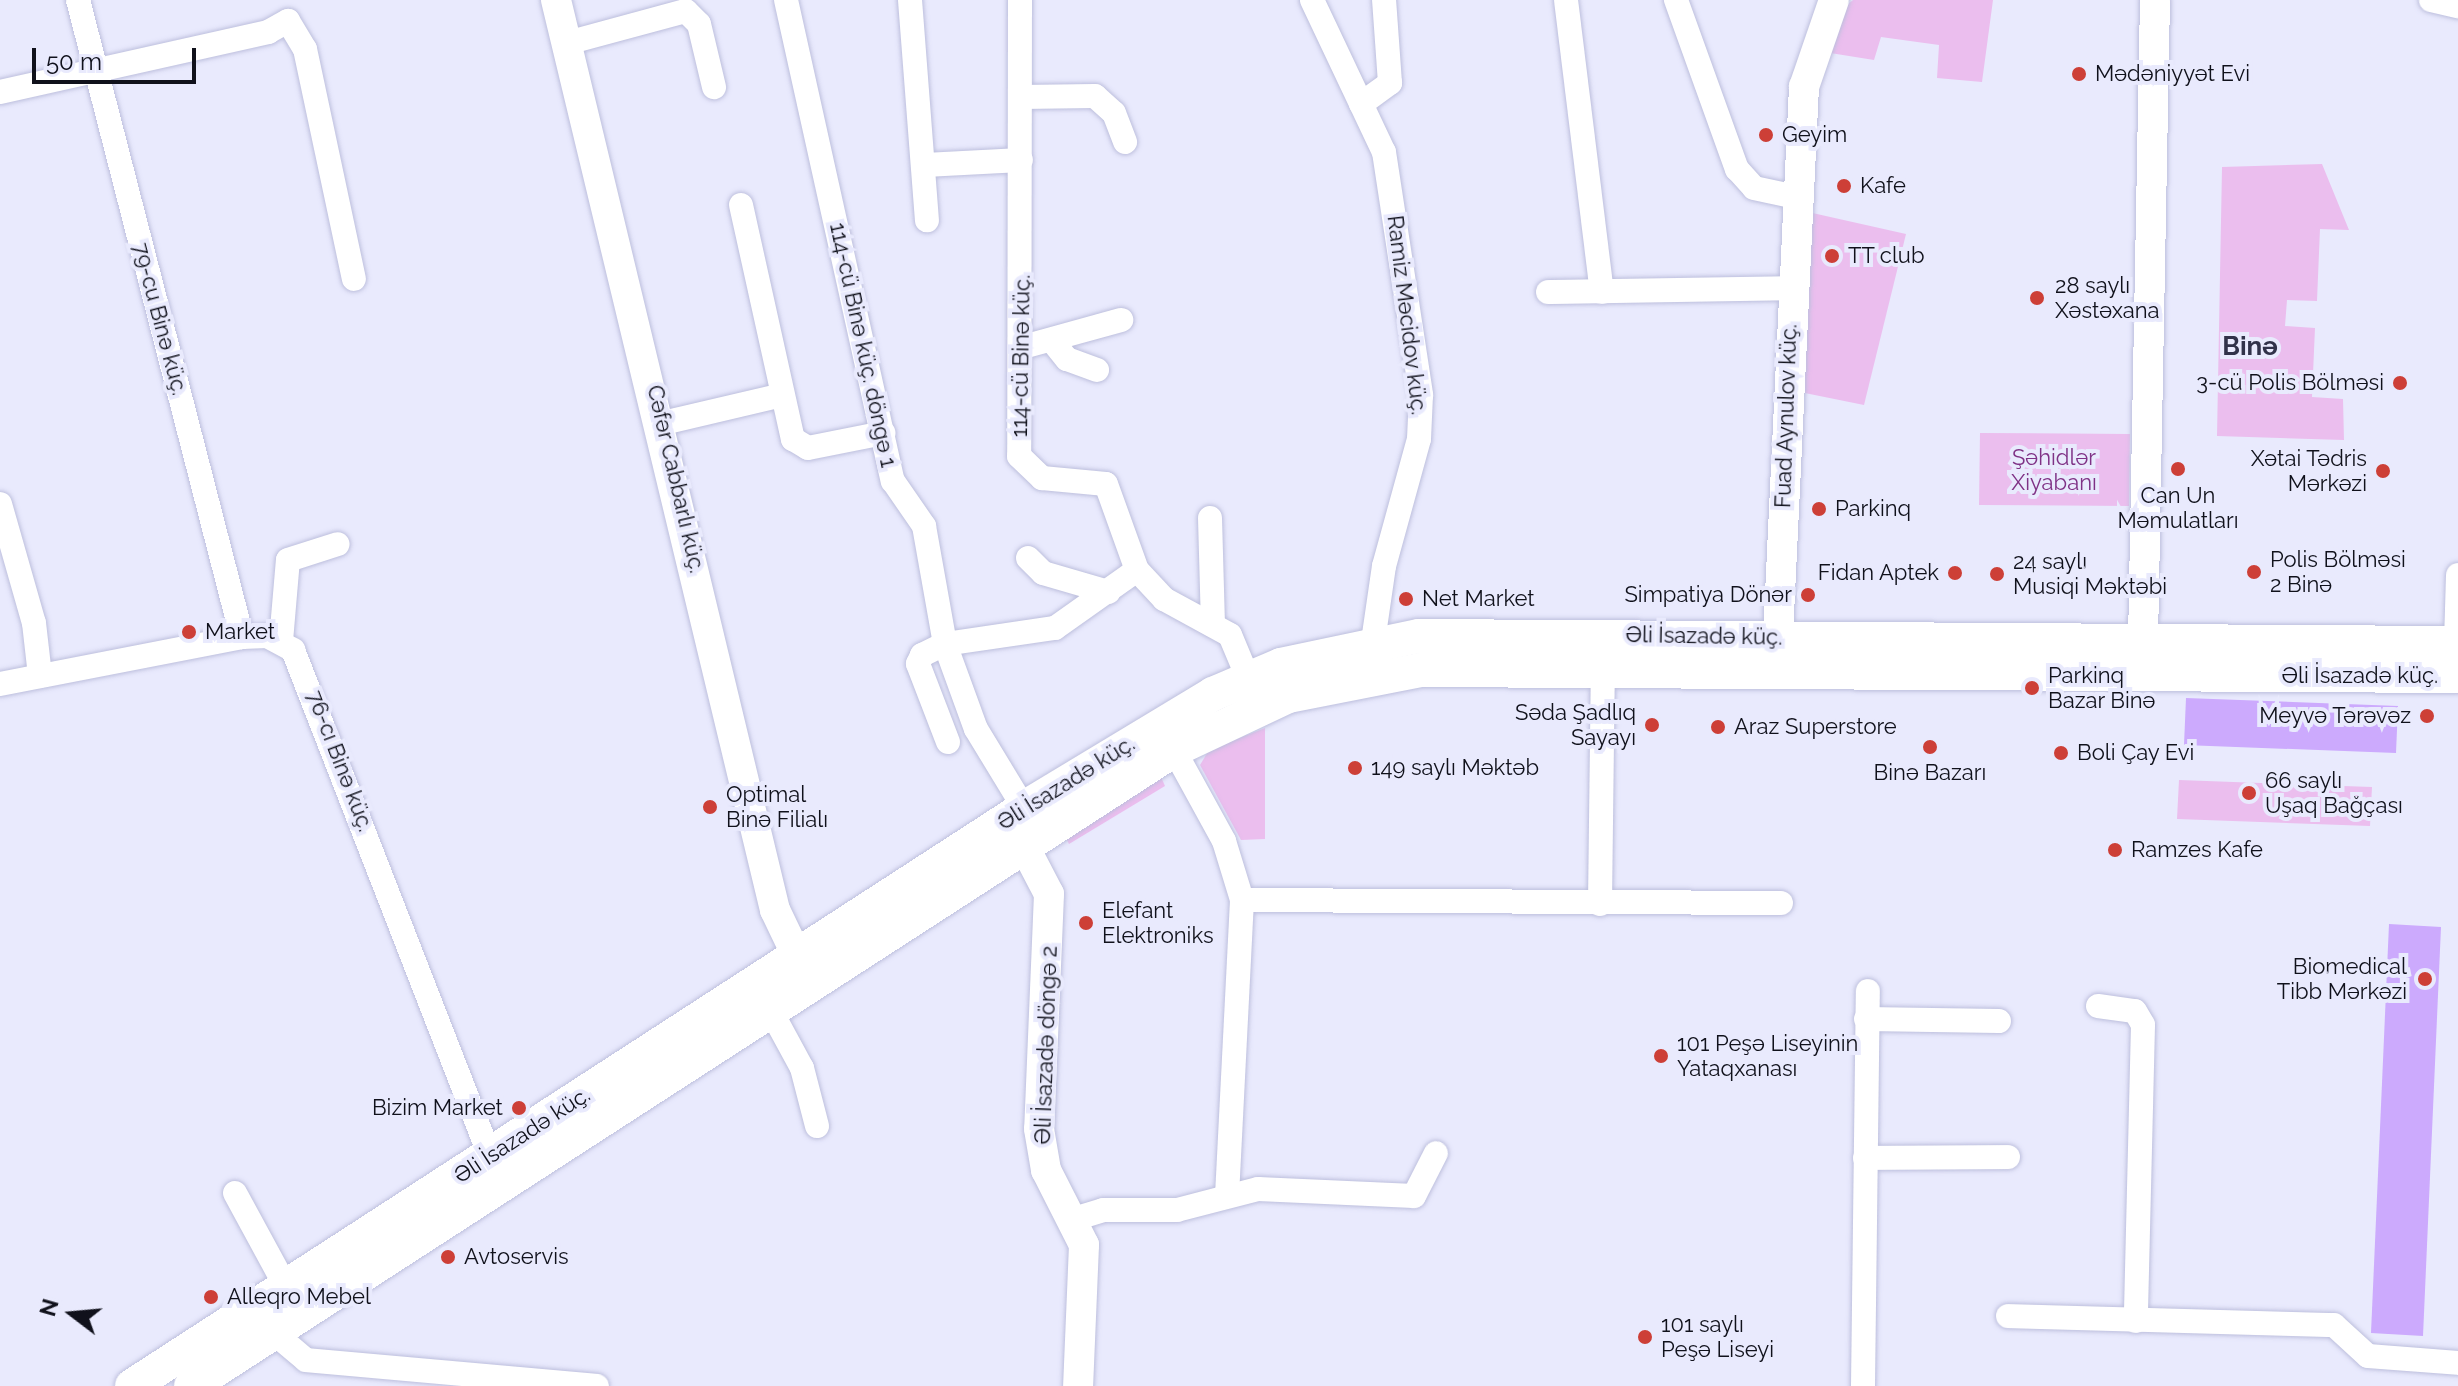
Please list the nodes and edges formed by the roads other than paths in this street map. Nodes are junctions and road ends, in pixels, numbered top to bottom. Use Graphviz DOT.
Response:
graph roads {
  1 [pos="78,0"];
  2 [pos="556,0"];
  3 [pos="786,0"];
  4 [pos="910,0"];
  5 [pos="1020,0"];
  6 [pos="1312,0"];
  7 [pos="1384,0"];
  8 [pos="1566,0"];
  9 [pos="1676,0"];
  10 [pos="1834,0"];
  11 [pos="2155,0"];
  12 [pos="2431,0"];
  13 [pos="2458,6"];
  14 [pos="290,10"];
  15 [pos="567,43"];
  16 [pos="95,71"];
  17 [pos="714,87"];
  18 [pos="0,92"];
  19 [pos="1021,97"];
  20 [pos="1361,104"];
  21 [pos="1125,142"];
  22 [pos="1021,160"];
  23 [pos="925,165"];
  24 [pos="1796,197"];
  25 [pos="741,205"];
  26 [pos="927,220"];
  27 [pos="354,279"];
  28 [pos="1791,288"];
  29 [pos="1548,292"];
  30 [pos="1602,292"];
  31 [pos="1121,320"];
  32 [pos="1053,342"];
  33 [pos="1023,347"];
  34 [pos="1097,370"];
  35 [pos="782,395"];
  36 [pos="663,423"];
  37 [pos="884,433"];
  38 [pos="0,504"];
  39 [pos="1210,518"];
  40 [pos="338,544"];
  41 [pos="1028,558"];
  42 [pos="1137,570"];
  43 [pos="2458,575"];
  44 [pos="1108,592"];
  45 [pos="1213,625"];
  46 [pos="1778,636"];
  47 [pos="242,637"];
  48 [pos="281,641"];
  49 [pos="1373,641"];
  50 [pos="2156,642"];
  51 [pos="945,644"];
  52 [pos="2457,654"];
  53 [pos="1603,668"];
  54 [pos="1777,673"];
  55 [pos="40,676"];
  56 [pos="2154,676"];
  57 [pos="1248,678"];
  58 [pos="0,684"];
  59 [pos="948,742"];
  60 [pos="1174,750"];
  61 [pos="1024,808"];
  62 [pos="1024,846"];
  63 [pos="1242,900"];
  64 [pos="1781,903"];
  65 [pos="1600,904"];
  66 [pos="806,970"];
  67 [pos="1868,991"];
  68 [pos="2098,1006"];
  69 [pos="771,1011"];
  70 [pos="1866,1019"];
  71 [pos="1999,1021"];
  72 [pos="817,1126"];
  73 [pos="1436,1153"];
  74 [pos="490,1156"];
  75 [pos="2008,1157"];
  76 [pos="1865,1158"];
  77 [pos="1227,1192"];
  78 [pos="235,1193"];
  79 [pos="1074,1219"];
  80 [pos="286,1287"];
  81 [pos="2008,1316"];
  82 [pos="2136,1321"];
  83 [pos="274,1333"];
  84 [pos="2458,1363"];
  85 [pos="178,1379"];
  86 [pos="132,1386"];
  87 [pos="597,1386"];
  88 [pos="1078,1386"];
  89 [pos="1863,1386"];
  1 -- 16 [label="street, 79-cu Binə küç."];
  2 -- 15 [label="street, Cəfər Cabbarlı küç."];
  3 -- 37 [label="street, 114-cü Binə küç. döngə 1"];
  4 -- 23 [label="street"];
  5 -- 19 [label="street, 114-cü Binə küç."];
  6 -- 20 [label="street, Ramiz Məcidov küç."];
  7 -- 20 [label="street"];
  8 -- 30 [label="street"];
  9 -- 24 [label="street"];
  10 -- 24 [label="street, Fuad Aynulov küç."];
  11 -- 50 [label="street"];
  12 -- 13 [label="street"];
  14 -- 16 [label="street"];
  14 -- 27 [label="street"];
  15 -- 17 [label="street"];
  15 -- 36 [label="street, Cəfər Cabbarlı küç."];
  16 -- 18 [label="street"];
  16 -- 47 [label="street, 79-cu Binə küç."];
  19 -- 21 [label="street"];
  19 -- 22 [label="street, 114-cü Binə küç."];
  20 -- 49 [label="street, Ramiz Məcidov küç."];
  22 -- 23 [label="street"];
  22 -- 33 [label="street, 114-cü Binə küç."];
  23 -- 26 [label="street"];
  24 -- 28 [label="street, Fuad Aynulov küç."];
  25 -- 35 [label="street"];
  28 -- 30 [label="street"];
  28 -- 46 [label="street, Fuad Aynulov küç."];
  29 -- 30 [label="street"];
  31 -- 32 [label="street"];
  32 -- 33 [label="street"];
  32 -- 34 [label="street"];
  33 -- 42 [label="street, 114-cü Binə küç."];
  35 -- 36 [label="street"];
  35 -- 37 [label="street"];
  36 -- 66 [label="street, Cəfər Cabbarlı küç."];
  37 -- 51 [label="street, 114-cü Binə küç. döngə 1"];
  38 -- 55 [label="street"];
  39 -- 45 [label="street"];
  40 -- 48 [label="street"];
  41 -- 44 [label="street"];
  42 -- 44 [label="street"];
  42 -- 45 [label="street, 114-cü Binə küç."];
  43 -- 52 [label="street"];
  44 -- 51 [label="street"];
  45 -- 57 [label="street, 114-cü Binə küç."];
  46 -- 49 [label="main road, Əli İsazadə küç."];
  46 -- 50 [label="main road, Əli İsazadə küç."];
  46 -- 54 [label="main road"];
  47 -- 48 [label="street"];
  47 -- 55 [label="street"];
  48 -- 74 [label="street, 76-cı Binə küç."];
  49 -- 57 [label="main road, Əli İsazadə küç."];
  50 -- 52 [label="main road, Əli İsazadə küç."];
  50 -- 56 [label="main road"];
  51 -- 59 [label="street"];
  51 -- 61 [label="street, 114-cü Binə küç. döngə 1"];
  52 -- 56 [label="main road, Əli İsazadə küç."];
  53 -- 54 [label="main road, Əli İsazadə küç."];
  53 -- 60 [label="main road, Əli İsazadə küç."];
  53 -- 65 [label="street"];
  54 -- 56 [label="main road, Əli İsazadə küç."];
  55 -- 58 [label="street"];
  57 -- 61 [label="main road, Əli İsazadə küç."];
  60 -- 62 [label="main road, Əli İsazadə küç."];
  60 -- 63 [label="street"];
  61 -- 66 [label="main road, Əli İsazadə küç."];
  62 -- 66 [label="main road, Əli İsazadə küç."];
  62 -- 79 [label="street, Əli İsazadə döngə 2"];
  63 -- 65 [label="street"];
  63 -- 77 [label="street"];
  64 -- 65 [label="street"];
  66 -- 69 [label="main road, Əli İsazadə küç."];
  66 -- 74 [label="main road, Əli İsazadə küç."];
  67 -- 70 [label="street"];
  68 -- 82 [label="street"];
  69 -- 72 [label="street"];
  69 -- 83 [label="main road, Əli İsazadə küç."];
  70 -- 71 [label="street"];
  70 -- 76 [label="street"];
  73 -- 77 [label="street"];
  74 -- 80 [label="main road, Əli İsazadə küç."];
  75 -- 76 [label="street"];
  76 -- 89 [label="street"];
  77 -- 79 [label="street"];
  78 -- 80 [label="street"];
  79 -- 88 [label="street, Əli İsazadə döngə 2"];
  80 -- 85 [label="main road, Əli İsazadə küç."];
  81 -- 82 [label="street"];
  82 -- 84 [label="street"];
  83 -- 85 [label="main road, Əli İsazadə küç."];
  83 -- 87 [label="street"];
  85 -- 86 [label="main road, Əli İsazadə küç."];
}
